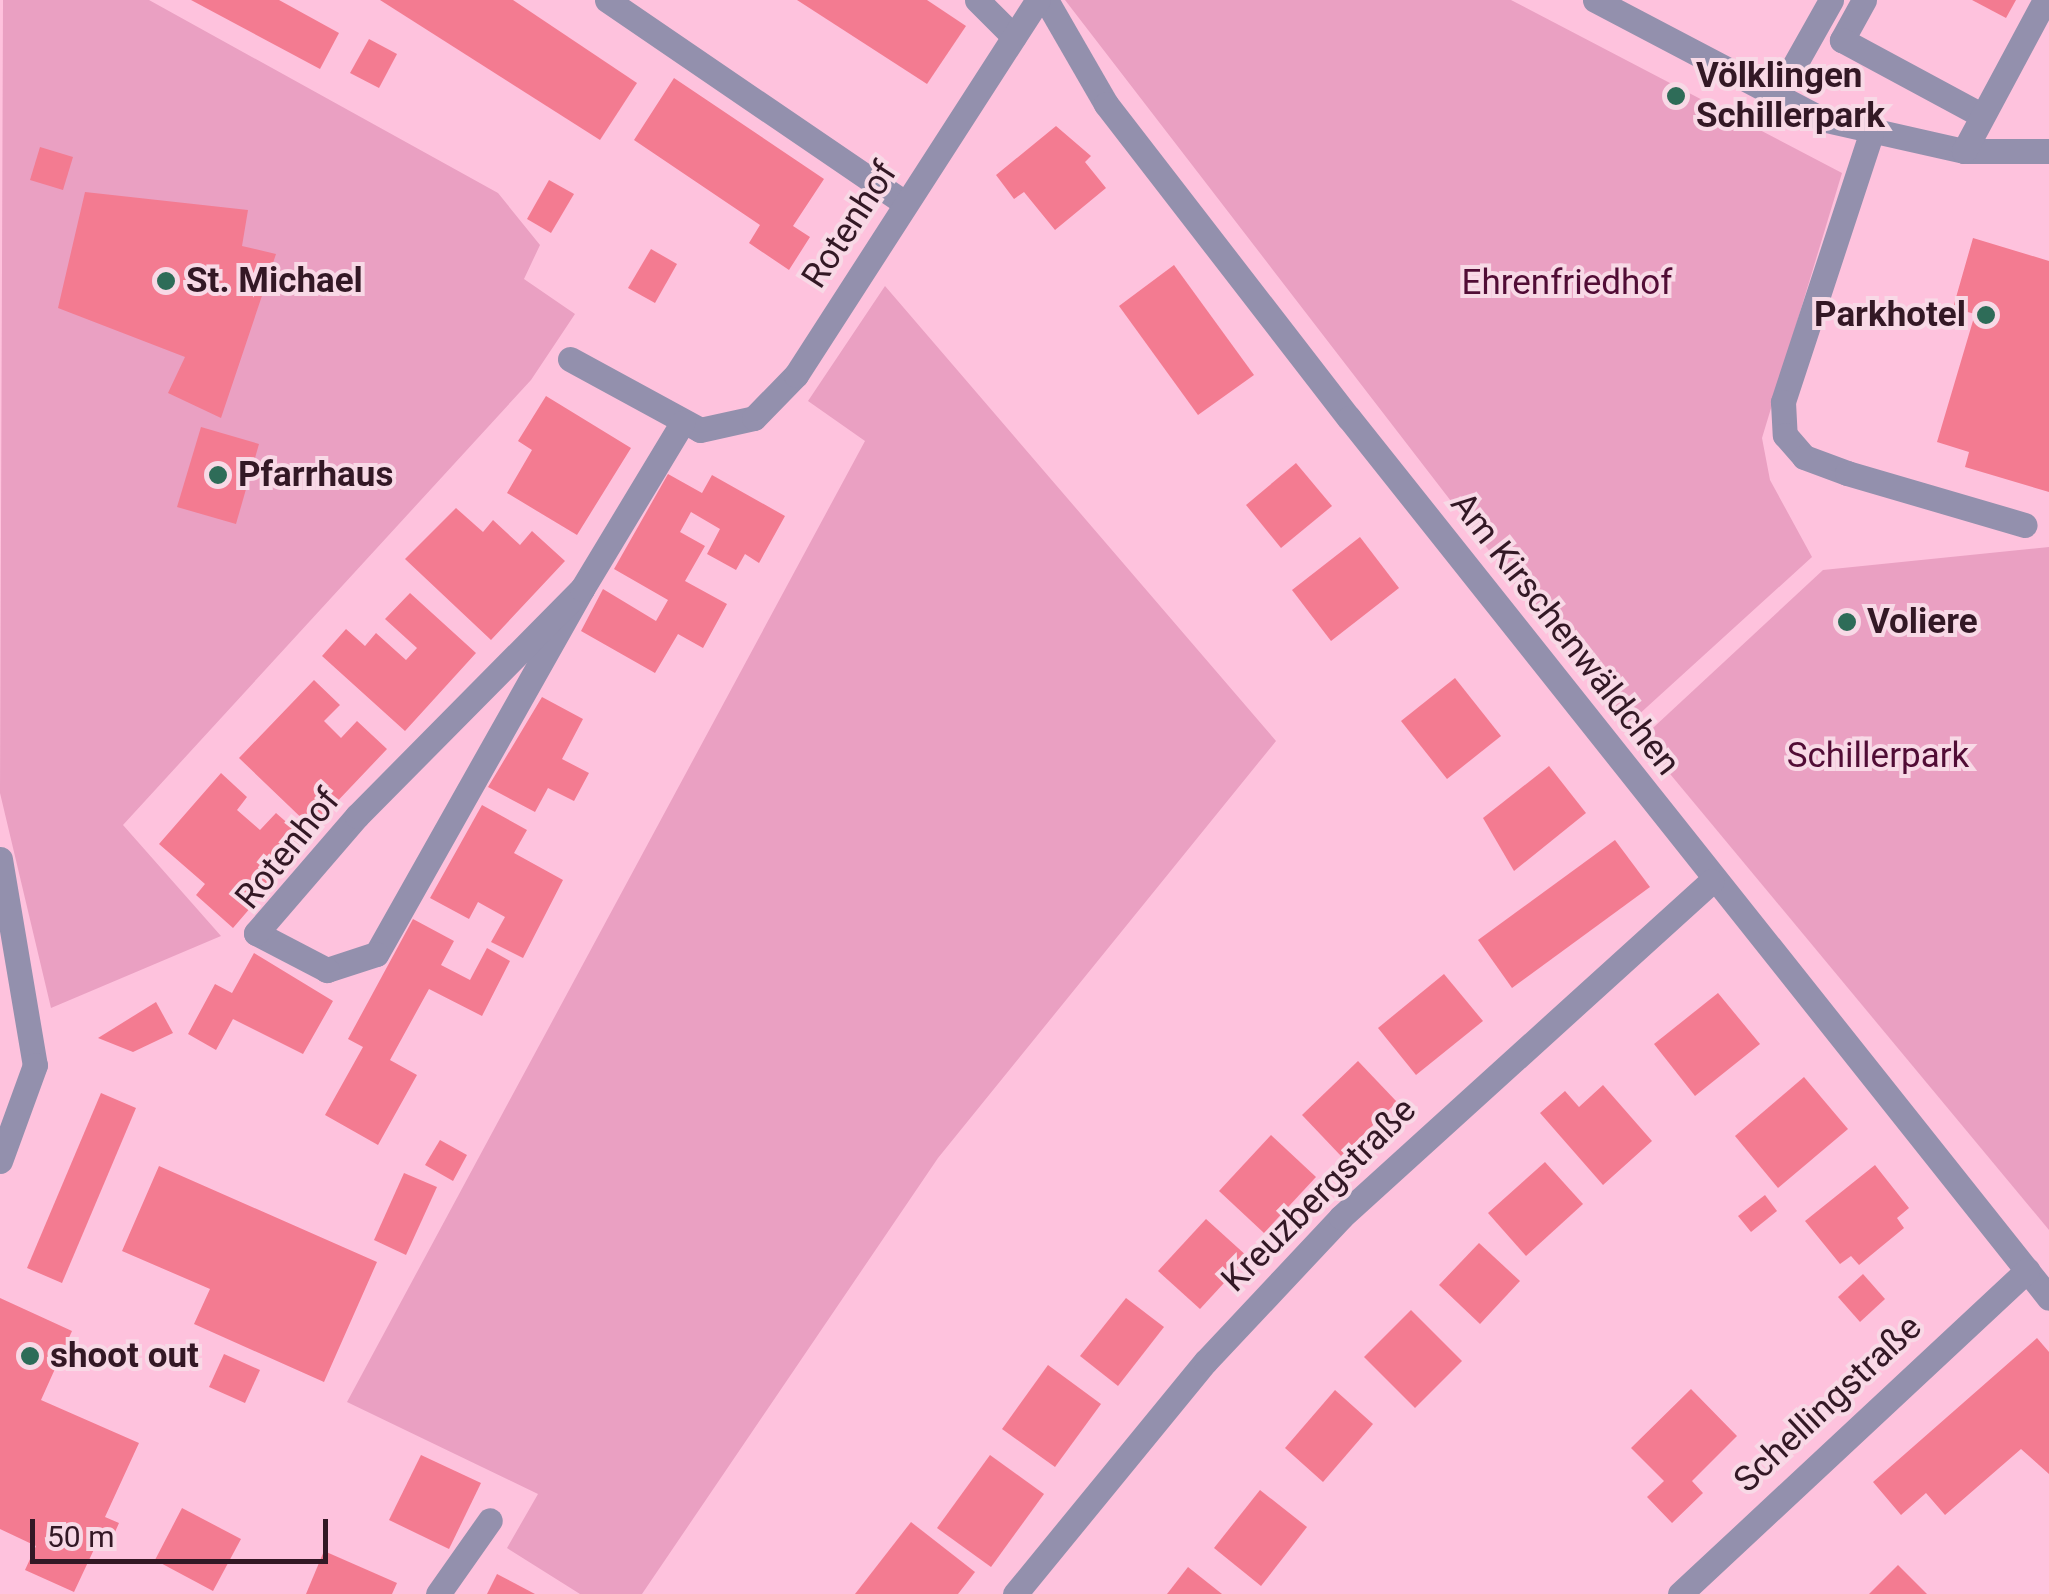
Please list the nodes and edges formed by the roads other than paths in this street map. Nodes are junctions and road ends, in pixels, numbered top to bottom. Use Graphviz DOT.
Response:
graph roads {
  1 [pos="607,0"];
  2 [pos="977,0"];
  3 [pos="1038,0"];
  4 [pos="1046,0"];
  5 [pos="1595,0"];
  6 [pos="1831,0"];
  7 [pos="1864,0"];
  8 [pos="2045,0"];
  9 [pos="1014,37"];
  10 [pos="1777,96"];
  11 [pos="1981,115"];
  12 [pos="1871,134"];
  13 [pos="1964,151"];
  14 [pos="2049,151"];
  15 [pos="905,203"];
  16 [pos="570,359"];
  17 [pos="682,423"];
  18 [pos="2025,526"];
  19 [pos="582,589"];
  20 [pos="0,858"];
  21 [pos="1711,880"];
  22 [pos="0,1161"];
  23 [pos="2027,1270"];
  24 [pos="2049,1298"];
  25 [pos="490,1520"];
  26 [pos="438,1594"];
  27 [pos="1015,1594"];
  28 [pos="1680,1594"];
  1 -- 15 [label="street"];
  2 -- 9 [label="street"];
  3 -- 9 [label="street, Rotenhof"];
  4 -- 21 [label="street, Am Kirschenwäldchen"];
  5 -- 10 [label="street"];
  6 -- 10 [label="street"];
  7 -- 11 [label="street"];
  8 -- 11 [label="street"];
  9 -- 15 [label="street, Rotenhof"];
  10 -- 12 [label="street"];
  11 -- 13 [label="street"];
  12 -- 13 [label="street"];
  12 -- 18 [label="street"];
  13 -- 14 [label="street"];
  15 -- 17 [label="street, Rotenhof"];
  16 -- 17 [label="street, Rotenhof"];
  17 -- 19 [label="street, Rotenhof"];
  19 -- 19 [label="street, Rotenhof"];
  20 -- 22 [label="street"];
  21 -- 23 [label="street, Am Kirschenwäldchen"];
  21 -- 27 [label="street, Kreuzbergstraße"];
  23 -- 24 [label="street, Am Kirschenwäldchen"];
  23 -- 28 [label="street, Schellingstraße"];
  25 -- 26 [label="street"];
}
